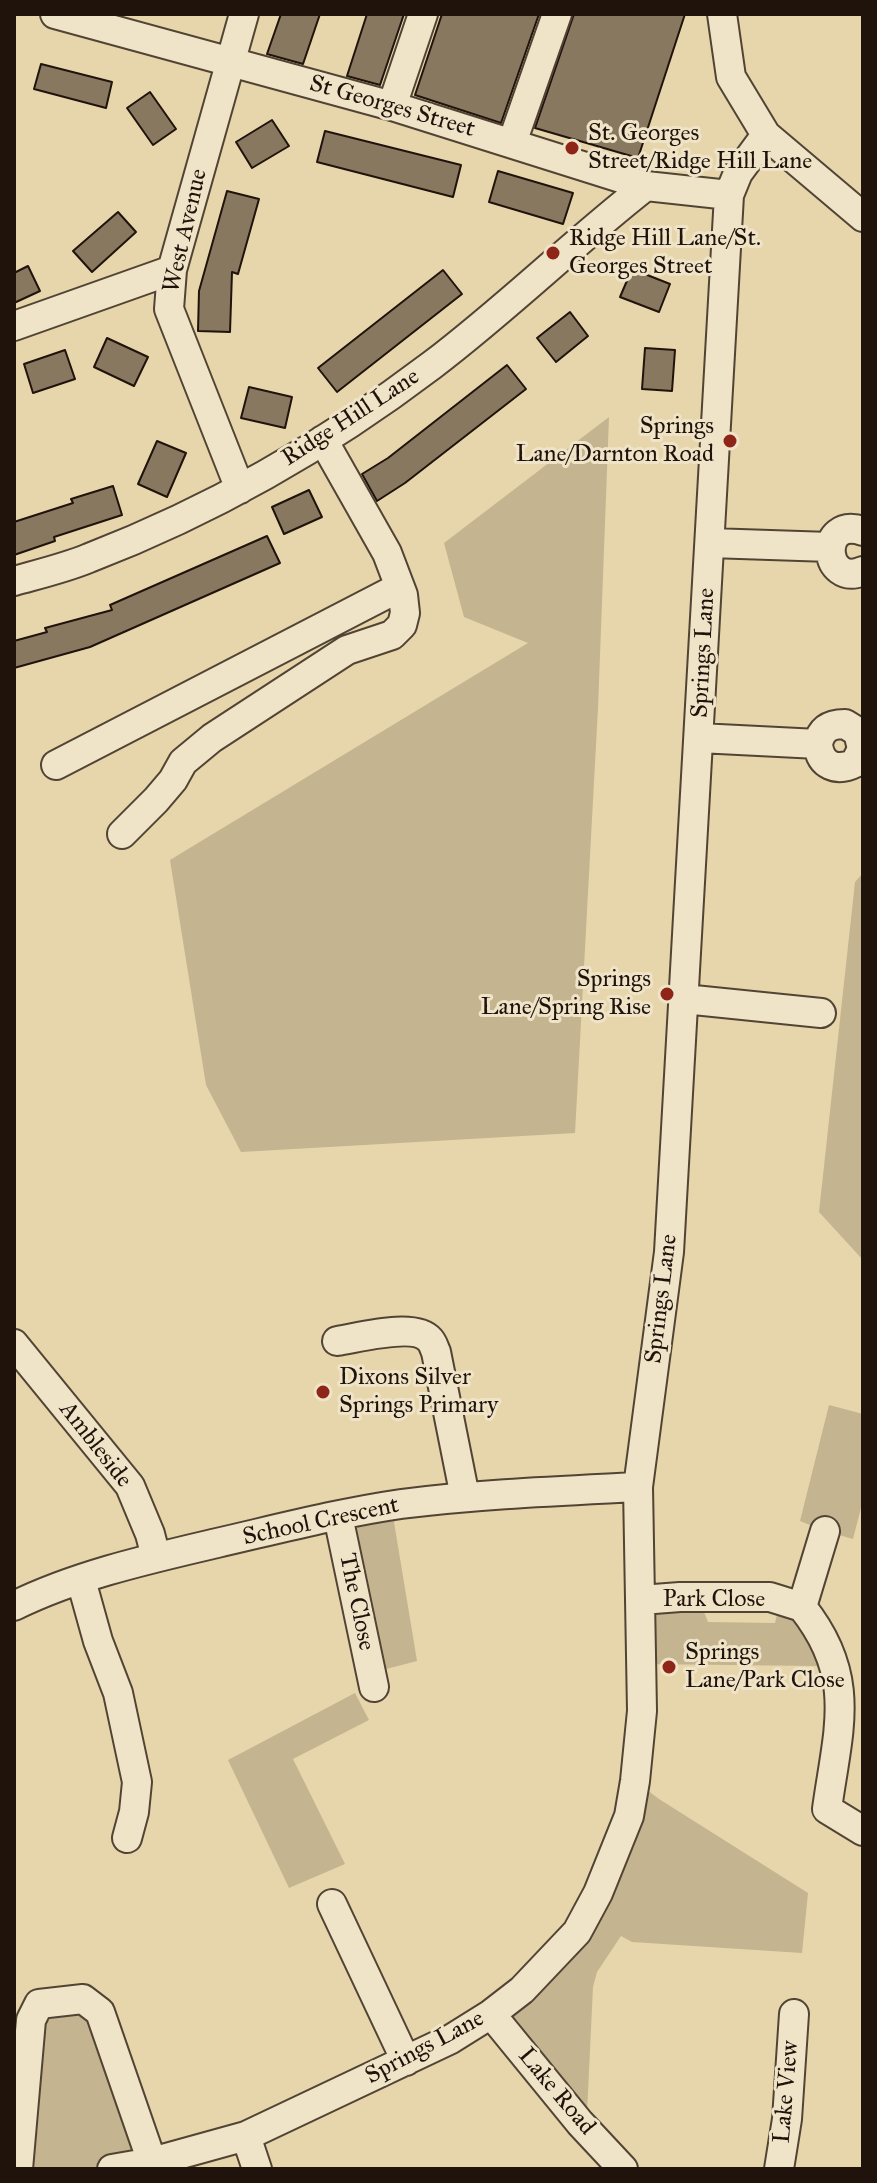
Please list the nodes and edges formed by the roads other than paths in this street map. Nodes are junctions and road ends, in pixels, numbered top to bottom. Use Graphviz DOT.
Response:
graph roads {
  1 [pos="55,14"];
  2 [pos="244,14"];
  3 [pos="423,14"];
  4 [pos="557,14"];
  5 [pos="722,14"];
  6 [pos="230,62"];
  7 [pos="392,106"];
  8 [pos="766,135"];
  9 [pos="512,143"];
  10 [pos="646,186"];
  11 [pos="729,195"];
  12 [pos="863,217"];
  13 [pos="172,270"];
  14 [pos="14,326"];
  15 [pos="323,440"];
  16 [pos="240,489"];
  17 [pos="863,531"];
  18 [pos="710,543"];
  19 [pos="830,547"];
  20 [pos="863,571"];
  21 [pos="14,581"];
  22 [pos="400,587"];
  23 [pos="699,738"];
  24 [pos="818,744"];
  25 [pos="56,765"];
  26 [pos="122,834"];
  27 [pos="684,999"];
  28 [pos="821,1013"];
  29 [pos="337,1341"];
  30 [pos="14,1344"];
  31 [pos="638,1487"];
  32 [pos="465,1497"];
  33 [pos="338,1516"];
  34 [pos="825,1531"];
  35 [pos="156,1557"];
  36 [pos="81,1580"];
  37 [pos="641,1600"];
  38 [pos="14,1606"];
  39 [pos="802,1607"];
  40 [pos="374,1687"];
  41 [pos="863,1831"];
  42 [pos="127,1838"];
  43 [pos="332,1904"];
  44 [pos="491,2014"];
  45 [pos="794,2014"];
  46 [pos="406,2061"];
  47 [pos="246,2136"];
  48 [pos="152,2162"];
  49 [pos="18,2169"];
  50 [pos="112,2169"];
  51 [pos="257,2169"];
  52 [pos="623,2169"];
  53 [pos="779,2169"];
  1 -- 6 [label="street, St Georges Street"];
  2 -- 6 [label="street, West Avenue"];
  3 -- 7 [label="street"];
  4 -- 9 [label="street"];
  5 -- 8 [label="street"];
  6 -- 7 [label="street, St Georges Street"];
  6 -- 13 [label="street, West Avenue"];
  7 -- 9 [label="street, St Georges Street"];
  8 -- 11 [label="street, Springs Lane"];
  8 -- 12 [label="street"];
  9 -- 10 [label="street, St Georges Street"];
  10 -- 11 [label="street, St Georges Street"];
  10 -- 15 [label="street, Ridge Hill Lane"];
  11 -- 18 [label="street, Springs Lane"];
  13 -- 14 [label="street"];
  13 -- 16 [label="street, West Avenue"];
  15 -- 16 [label="street, Ridge Hill Lane"];
  15 -- 22 [label="street"];
  16 -- 21 [label="street, Ridge Hill Lane"];
  17 -- 19 [label="street"];
  18 -- 19 [label="street"];
  18 -- 23 [label="street, Springs Lane"];
  19 -- 20 [label="street"];
  22 -- 25 [label="street"];
  22 -- 26 [label="street"];
  23 -- 24 [label="street"];
  23 -- 27 [label="street, Springs Lane"];
  27 -- 28 [label="street"];
  27 -- 31 [label="street, Springs Lane"];
  29 -- 32 [label="street"];
  30 -- 35 [label="street, Ambleside"];
  31 -- 32 [label="street, School Crescent"];
  31 -- 37 [label="street, Springs Lane"];
  32 -- 33 [label="street, School Crescent"];
  33 -- 35 [label="street, School Crescent"];
  33 -- 40 [label="street, The Close"];
  34 -- 39 [label="street"];
  35 -- 36 [label="street, School Crescent"];
  36 -- 38 [label="street, School Crescent"];
  36 -- 42 [label="street"];
  37 -- 39 [label="street, Park Close"];
  37 -- 44 [label="street, Springs Lane"];
  39 -- 41 [label="street"];
  43 -- 46 [label="street"];
  44 -- 46 [label="street, Springs Lane"];
  44 -- 52 [label="street, Lake Road"];
  45 -- 53 [label="street, Lake View"];
  46 -- 47 [label="street, Springs Lane"];
  47 -- 48 [label="street, Springs Lane"];
  47 -- 51 [label="street"];
  48 -- 49 [label="street"];
  48 -- 50 [label="street, Springs Lane"];
}
